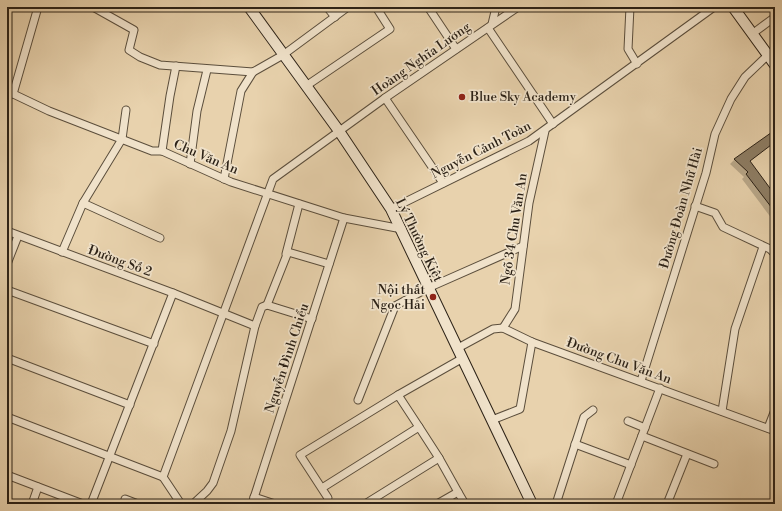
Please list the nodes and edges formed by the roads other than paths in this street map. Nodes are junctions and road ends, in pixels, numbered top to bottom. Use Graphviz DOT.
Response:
graph roads {
  1 [pos="38,7"];
  2 [pos="94,7"];
  3 [pos="249,7"];
  4 [pos="327,7"];
  5 [pos="348,7"];
  6 [pos="376,7"];
  7 [pos="428,7"];
  8 [pos="436,7"];
  9 [pos="496,7"];
  10 [pos="518,7"];
  11 [pos="630,7"];
  12 [pos="714,7"];
  13 [pos="732,7"];
  14 [pos="434,15"];
  15 [pos="335,17"];
  16 [pos="775,17"];
  17 [pos="490,26"];
  18 [pos="752,34"];
  19 [pos="456,49"];
  20 [pos="283,55"];
  21 [pos="768,55"];
  22 [pos="637,64"];
  23 [pos="775,65"];
  24 [pos="176,66"];
  25 [pos="207,70"];
  26 [pos="253,72"];
  27 [pos="306,86"];
  28 [pos="10,92"];
  29 [pos="385,98"];
  30 [pos="126,110"];
  31 [pos="554,124"];
  32 [pos="339,131"];
  33 [pos="545,131"];
  34 [pos="122,139"];
  35 [pos="162,151"];
  36 [pos="190,164"];
  37 [pos="224,179"];
  38 [pos="443,183"];
  39 [pos="267,194"];
  40 [pos="83,203"];
  41 [pos="299,204"];
  42 [pos="696,206"];
  43 [pos="391,208"];
  44 [pos="344,218"];
  45 [pos="402,229"];
  46 [pos="7,231"];
  47 [pos="18,236"];
  48 [pos="160,238"];
  49 [pos="523,246"];
  50 [pos="763,247"];
  51 [pos="62,252"];
  52 [pos="286,254"];
  53 [pos="775,254"];
  54 [pos="7,264"];
  55 [pos="330,264"];
  56 [pos="428,288"];
  57 [pos="7,290"];
  58 [pos="174,293"];
  59 [pos="267,305"];
  60 [pos="224,314"];
  61 [pos="312,319"];
  62 [pos="255,326"];
  63 [pos="503,328"];
  64 [pos="532,342"];
  65 [pos="154,344"];
  66 [pos="458,348"];
  67 [pos="7,358"];
  68 [pos="463,358"];
  69 [pos="641,381"];
  70 [pos="660,388"];
  71 [pos="398,395"];
  72 [pos="358,400"];
  73 [pos="130,406"];
  74 [pos="593,410"];
  75 [pos="775,410"];
  76 [pos="722,411"];
  77 [pos="7,417"];
  78 [pos="492,420"];
  79 [pos="628,421"];
  80 [pos="419,427"];
  81 [pos="645,428"];
  82 [pos="772,430"];
  83 [pos="642,436"];
  84 [pos="575,444"];
  85 [pos="687,454"];
  86 [pos="109,457"];
  87 [pos="439,458"];
  88 [pos="714,464"];
  89 [pos="631,465"];
  90 [pos="7,475"];
  91 [pos="163,477"];
  92 [pos="38,487"];
  93 [pos="322,488"];
  94 [pos="458,492"];
  95 [pos="125,499"];
  96 [pos="253,500"];
  97 [pos="328,502"];
  98 [pos="32,504"];
  99 [pos="83,504"];
  100 [pos="91,504"];
  101 [pos="138,504"];
  102 [pos="181,504"];
  103 [pos="192,504"];
  104 [pos="275,504"];
  105 [pos="365,504"];
  106 [pos="438,504"];
  107 [pos="465,504"];
  108 [pos="532,504"];
  109 [pos="556,504"];
  110 [pos="616,504"];
  111 [pos="667,504"];
  1 -- 28 [label="street"];
  2 -- 24 [label="street"];
  3 -- 20 [label="street, Lý Thường Kiệt"];
  4 -- 15 [label="street"];
  5 -- 15 [label="street"];
  6 -- 27 [label="street"];
  7 -- 14 [label="street"];
  8 -- 14 [label="street"];
  9 -- 17 [label="street"];
  10 -- 17 [label="street, Hoàng Nghĩa Lương"];
  11 -- 22 [label="street"];
  12 -- 22 [label="street, Nguyễn Cảnh Toàn"];
  13 -- 18 [label="street"];
  14 -- 19 [label="street"];
  15 -- 20 [label="street"];
  16 -- 18 [label="street"];
  17 -- 19 [label="street, Hoàng Nghĩa Lương"];
  17 -- 31 [label="street"];
  18 -- 21 [label="street"];
  19 -- 29 [label="street, Hoàng Nghĩa Lương"];
  20 -- 26 [label="street"];
  20 -- 27 [label="street, Lý Thường Kiệt"];
  21 -- 23 [label="street"];
  21 -- 42 [label="street, Đường Đoàn Nhữ Hài"];
  22 -- 31 [label="street, Nguyễn Cảnh Toàn"];
  24 -- 25 [label="street"];
  24 -- 35 [label="street"];
  25 -- 26 [label="street"];
  25 -- 36 [label="street"];
  26 -- 37 [label="street"];
  27 -- 32 [label="street, Lý Thường Kiệt"];
  28 -- 34 [label="street, Chu Văn An"];
  29 -- 32 [label="street, Hoàng Nghĩa Lương"];
  29 -- 38 [label="street"];
  30 -- 34 [label="street"];
  31 -- 33 [label="street, Nguyễn Cảnh Toàn"];
  32 -- 39 [label="street, Hoàng Nghĩa Lương"];
  32 -- 43 [label="street, Lý Thường Kiệt"];
  33 -- 38 [label="street, Nguyễn Cảnh Toàn"];
  33 -- 49 [label="street, Ngõ 34 Chu Văn An"];
  34 -- 35 [label="street, Chu Văn An"];
  34 -- 40 [label="street"];
  35 -- 36 [label="street, Chu Văn An"];
  36 -- 37 [label="street, Chu Văn An"];
  37 -- 39 [label="street, Chu Văn An"];
  38 -- 43 [label="street, Nguyễn Cảnh Toàn"];
  39 -- 41 [label="street, Chu Văn An"];
  39 -- 60 [label="street, Hoàng Nghĩa Lương"];
  40 -- 48 [label="street"];
  40 -- 51 [label="street"];
  41 -- 44 [label="street, Chu Văn An"];
  41 -- 52 [label="street"];
  42 -- 50 [label="street"];
  42 -- 69 [label="street, Đường Đoàn Nhữ Hài"];
  43 -- 45 [label="street, Lý Thường Kiệt"];
  44 -- 45 [label="street, Chu Văn An"];
  44 -- 55 [label="street, Nguyễn Đình Chiểu"];
  45 -- 56 [label="street, Lý Thường Kiệt"];
  46 -- 47 [label="street, Đường Số 2"];
  47 -- 51 [label="street, Đường Số 2"];
  47 -- 54 [label="street"];
  49 -- 56 [label="street"];
  49 -- 63 [label="street, Ngõ 34 Chu Văn An"];
  50 -- 53 [label="street"];
  50 -- 76 [label="street"];
  51 -- 58 [label="street, Đường Số 2"];
  52 -- 55 [label="street"];
  52 -- 59 [label="street"];
  55 -- 61 [label="street, Nguyễn Đình Chiểu"];
  56 -- 66 [label="street, Lý Thường Kiệt"];
  56 -- 72 [label="street"];
  57 -- 65 [label="street"];
  58 -- 60 [label="street, Đường Số 2"];
  58 -- 65 [label="street"];
  59 -- 61 [label="street"];
  59 -- 62 [label="street"];
  60 -- 62 [label="street, Đường Số 2"];
  60 -- 91 [label="street, Hoàng Nghĩa Lương"];
  61 -- 96 [label="street, Nguyễn Đình Chiểu"];
  62 -- 103 [label="street"];
  63 -- 64 [label="street, Đường Chu Văn An"];
  63 -- 66 [label="street"];
  64 -- 69 [label="street, Đường Chu Văn An"];
  64 -- 78 [label="street"];
  65 -- 73 [label="street"];
  66 -- 68 [label="street, Lý Thường Kiệt"];
  67 -- 73 [label="street"];
  68 -- 71 [label="street"];
  68 -- 78 [label="street, Lý Thường Kiệt"];
  69 -- 70 [label="street, Đường Chu Văn An"];
  70 -- 76 [label="street, Đường Chu Văn An"];
  70 -- 81 [label="street"];
  71 -- 80 [label="street"];
  71 -- 93 [label="street"];
  73 -- 86 [label="street"];
  74 -- 84 [label="street"];
  75 -- 82 [label="street"];
  76 -- 82 [label="street, Đường Chu Văn An"];
  77 -- 86 [label="street"];
  78 -- 108 [label="street, Lý Thường Kiệt"];
  79 -- 81 [label="street"];
  80 -- 87 [label="street"];
  80 -- 93 [label="street"];
  81 -- 83 [label="street"];
  83 -- 85 [label="street"];
  83 -- 89 [label="street"];
  84 -- 89 [label="street"];
  84 -- 109 [label="street"];
  85 -- 88 [label="street"];
  85 -- 111 [label="street"];
  86 -- 91 [label="street"];
  86 -- 100 [label="street"];
  87 -- 94 [label="street"];
  87 -- 105 [label="street"];
  89 -- 110 [label="street"];
  90 -- 92 [label="street"];
  91 -- 102 [label="street"];
  92 -- 98 [label="street"];
  92 -- 99 [label="street"];
  93 -- 97 [label="street"];
  94 -- 106 [label="street"];
  94 -- 107 [label="street"];
  95 -- 101 [label="street"];
  96 -- 104 [label="street"];
}
